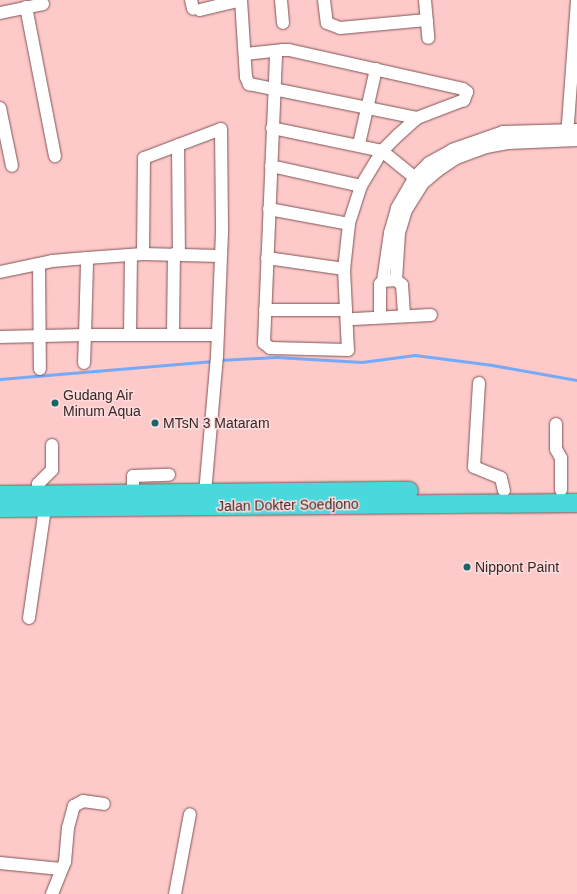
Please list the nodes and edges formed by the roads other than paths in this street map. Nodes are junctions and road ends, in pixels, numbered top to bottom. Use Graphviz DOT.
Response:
graph roads {
  1 [pos="241,0"];
  2 [pos="281,0"];
  3 [pos="324,0"];
  4 [pos="425,0"];
  5 [pos="577,0"];
  6 [pos="43,4"];
  7 [pos="194,6"];
  8 [pos="26,7"];
  9 [pos="0,13"];
  10 [pos="427,20"];
  11 [pos="283,23"];
  12 [pos="428,38"];
  13 [pos="276,51"];
  14 [pos="245,54"];
  15 [pos="376,69"];
  16 [pos="274,90"];
  17 [pos="368,106"];
  18 [pos="0,108"];
  19 [pos="417,118"];
  20 [pos="272,128"];
  21 [pos="572,135"];
  22 [pos="359,144"];
  23 [pos="178,145"];
  24 [pos="382,151"];
  25 [pos="55,156"];
  26 [pos="12,166"];
  27 [pos="271,166"];
  28 [pos="418,181"];
  29 [pos="361,186"];
  30 [pos="269,209"];
  31 [pos="349,224"];
  32 [pos="137,254"];
  33 [pos="176,254"];
  34 [pos="220,256"];
  35 [pos="87,258"];
  36 [pos="266,258"];
  37 [pos="39,264"];
  38 [pos="344,269"];
  39 [pos="0,272"];
  40 [pos="396,280"];
  41 [pos="383,281"];
  42 [pos="265,310"];
  43 [pos="350,314"];
  44 [pos="431,314"];
  45 [pos="404,316"];
  46 [pos="380,317"];
  47 [pos="173,334"];
  48 [pos="85,335"];
  49 [pos="130,335"];
  50 [pos="216,335"];
  51 [pos="40,336"];
  52 [pos="0,337"];
  53 [pos="84,363"];
  54 [pos="40,369"];
  55 [pos="479,383"];
  56 [pos="556,424"];
  57 [pos="52,445"];
  58 [pos="169,475"];
  59 [pos="504,491"];
  60 [pos="133,494"];
  61 [pos="205,494"];
  62 [pos="0,495"];
  63 [pos="567,496"];
  64 [pos="339,498"];
  65 [pos="359,498"];
  66 [pos="43,503"];
  67 [pos="0,508"];
  68 [pos="29,618"];
  69 [pos="104,804"];
  70 [pos="190,814"];
  71 [pos="0,863"];
  72 [pos="61,869"];
  73 [pos="52,894"];
  74 [pos="175,894"];
  1 -- 7 [label="street"];
  1 -- 14 [label="street"];
  2 -- 11 [label="street"];
  3 -- 10 [label="street"];
  4 -- 10 [label="street"];
  5 -- 21 [label="street"];
  6 -- 8 [label="street"];
  8 -- 9 [label="street"];
  8 -- 25 [label="street"];
  10 -- 12 [label="street"];
  13 -- 14 [label="street"];
  13 -- 15 [label="street"];
  13 -- 16 [label="street"];
  14 -- 16 [label="street"];
  15 -- 17 [label="street"];
  15 -- 19 [label="street"];
  16 -- 17 [label="street"];
  16 -- 20 [label="street"];
  17 -- 19 [label="street"];
  17 -- 22 [label="street"];
  18 -- 26 [label="street"];
  19 -- 24 [label="street"];
  20 -- 22 [label="street"];
  20 -- 27 [label="street"];
  21 -- 28 [label="street"];
  22 -- 24 [label="street"];
  23 -- 32 [label="street"];
  23 -- 33 [label="street"];
  23 -- 34 [label="street"];
  24 -- 28 [label="street"];
  24 -- 29 [label="street"];
  27 -- 29 [label="street"];
  27 -- 30 [label="street"];
  28 -- 40 [label="street"];
  28 -- 41 [label="street"];
  29 -- 31 [label="street"];
  30 -- 31 [label="street"];
  30 -- 36 [label="street"];
  31 -- 38 [label="street"];
  32 -- 33 [label="street"];
  32 -- 35 [label="street"];
  32 -- 49 [label="street"];
  33 -- 34 [label="street"];
  33 -- 47 [label="street"];
  34 -- 50 [label="street"];
  35 -- 37 [label="street"];
  35 -- 48 [label="street"];
  36 -- 38 [label="street"];
  36 -- 42 [label="street"];
  37 -- 39 [label="street"];
  37 -- 51 [label="street"];
  38 -- 43 [label="street"];
  40 -- 41 [label="street"];
  40 -- 45 [label="street"];
  41 -- 46 [label="street"];
  42 -- 43 [label="street"];
  42 -- 43 [label="street"];
  43 -- 46 [label="street"];
  44 -- 45 [label="street"];
  45 -- 46 [label="street"];
  47 -- 49 [label="street"];
  47 -- 50 [label="street"];
  48 -- 49 [label="street"];
  48 -- 51 [label="street"];
  48 -- 53 [label="street"];
  50 -- 61 [label="street"];
  51 -- 52 [label="street"];
  51 -- 54 [label="street"];
  55 -- 59 [label="street"];
  56 -- 63 [label="street"];
  57 -- 66 [label="street"];
  58 -- 60 [label="street"];
  59 -- 63 [label="highway, Jalan Dokter Soedjono"];
  59 -- 65 [label="highway, Jalan Dokter Soedjono"];
  60 -- 61 [label="highway, Jalan Dokter Soedjono"];
  60 -- 66 [label="highway, Jalan Dokter Soedjono"];
  61 -- 64 [label="highway, Jalan Dokter Soedjono"];
  62 -- 66 [label="highway, Jalan Dokter Soedjono"];
  63 -- 65 [label="highway, Jalan Dokter Soedjono"];
  64 -- 65 [label="highway, Jalan Dokter Soedjono"];
  64 -- 66 [label="highway, Jalan Dokter Soedjono"];
  66 -- 67 [label="highway, Jalan Dokter Soedjono"];
  66 -- 68 [label="street"];
  69 -- 72 [label="street"];
  70 -- 74 [label="street"];
  71 -- 72 [label="street"];
  72 -- 73 [label="street"];
}
